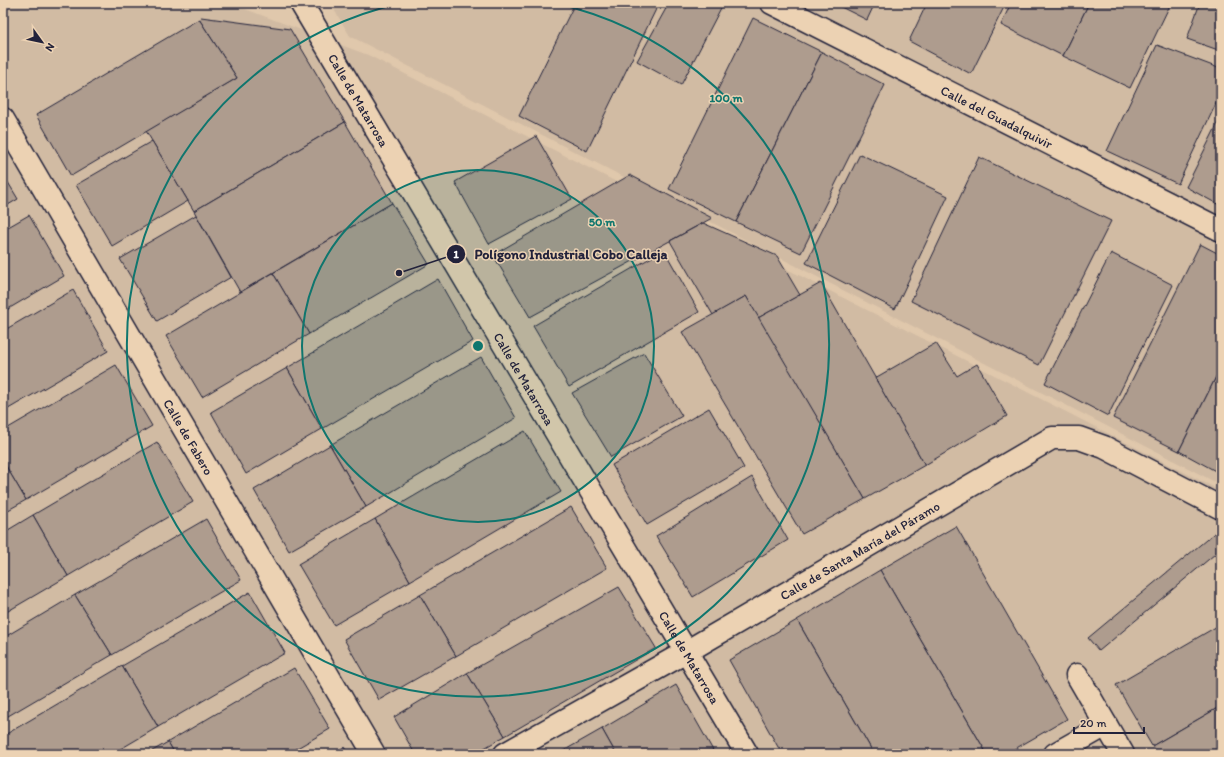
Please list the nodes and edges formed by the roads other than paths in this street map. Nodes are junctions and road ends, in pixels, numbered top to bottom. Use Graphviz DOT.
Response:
graph roads {
  1 [pos="301,3"];
  2 [pos="772,3"];
  3 [pos="3,119"];
  4 [pos="1221,230"];
  5 [pos="1221,508"];
  6 [pos="686,652"];
  7 [pos="1077,675"];
  8 [pos="1106,725"];
  9 [pos="374,754"];
  10 [pos="505,754"];
  11 [pos="747,754"];
  12 [pos="1055,754"];
  13 [pos="1123,754"];
  1 -- 6 [label="street, Calle de Matarrosa"];
  2 -- 4 [label="street, Calle del Guadalquivir"];
  3 -- 9 [label="street, Calle de Fabero"];
  5 -- 6 [label="street, Calle de Santa María del Páramo"];
  6 -- 10 [label="street, Calle de Santa María del Páramo"];
  6 -- 11 [label="street, Calle de Matarrosa"];
  7 -- 8 [label="street"];
  8 -- 12 [label="street"];
  8 -- 13 [label="street"];
}
